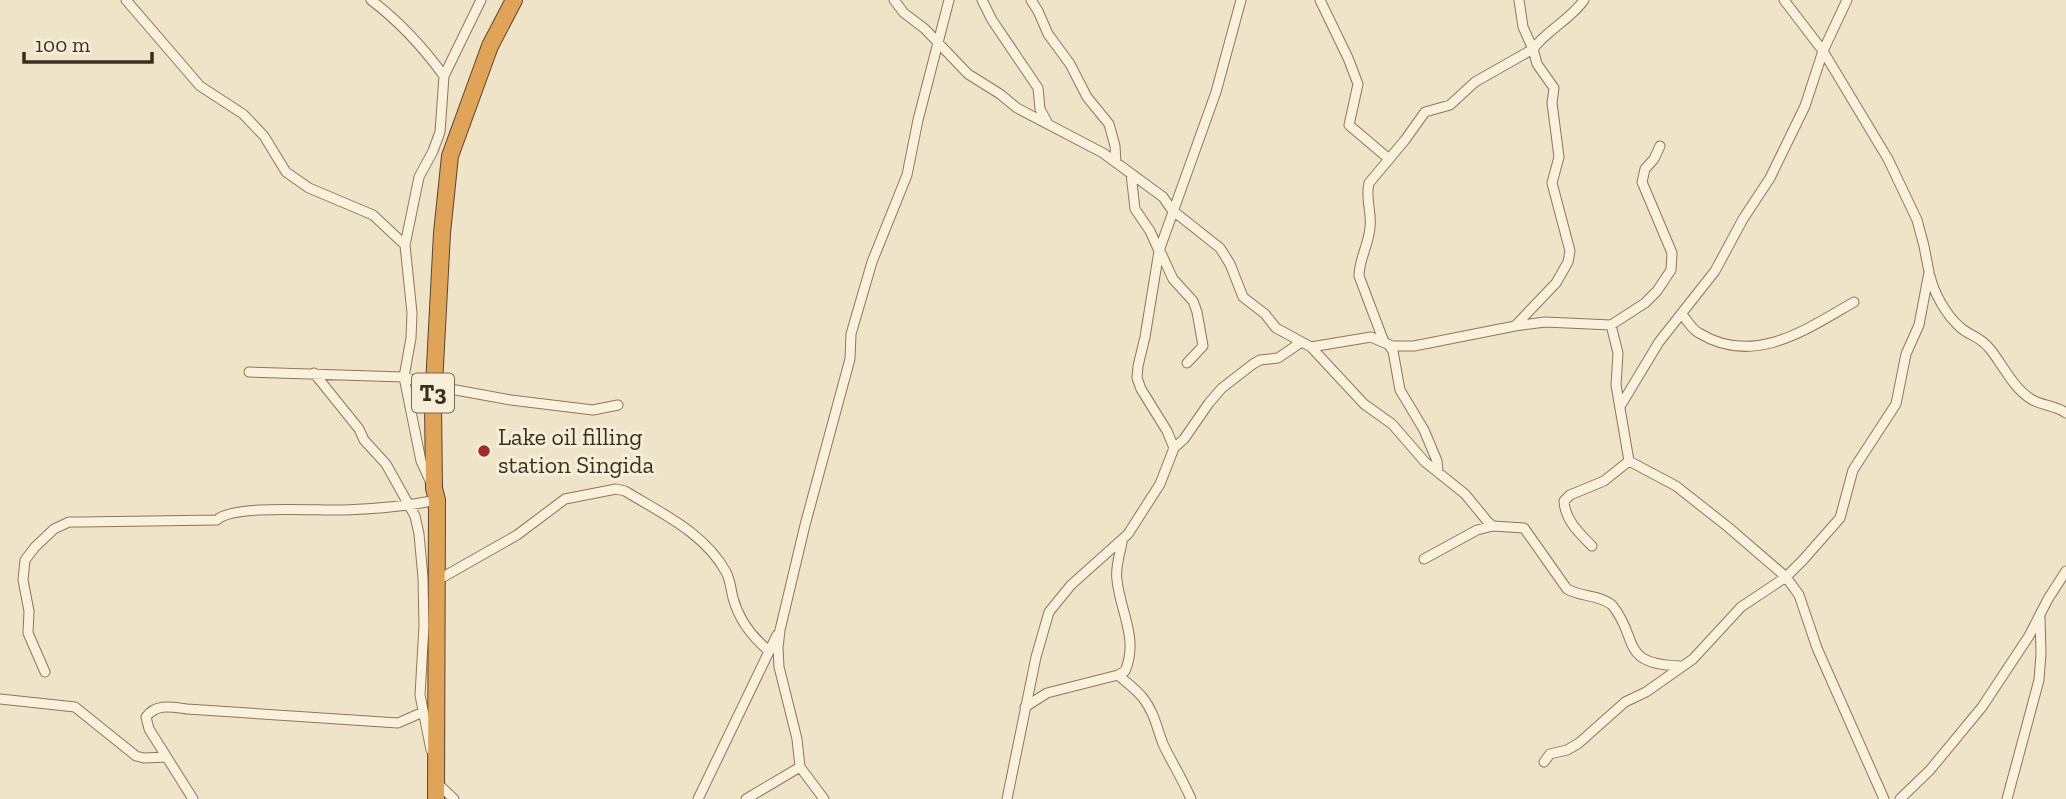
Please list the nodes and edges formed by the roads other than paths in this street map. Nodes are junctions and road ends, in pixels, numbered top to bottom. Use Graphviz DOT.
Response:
graph roads {
  1 [pos="126,0"];
  2 [pos="371,0"];
  3 [pos="481,0"];
  4 [pos="514,0"];
  5 [pos="894,0"];
  6 [pos="949,0"];
  7 [pos="982,0"];
  8 [pos="1031,0"];
  9 [pos="1241,0"];
  10 [pos="1320,0"];
  11 [pos="1519,0"];
  12 [pos="1584,0"];
  13 [pos="1784,0"];
  14 [pos="1847,0"];
  15 [pos="937,42"];
  16 [pos="1533,49"];
  17 [pos="1823,51"];
  18 [pos="444,76"];
  19 [pos="1046,122"];
  20 [pos="1660,146"];
  21 [pos="1389,159"];
  22 [pos="1116,163"];
  23 [pos="1131,174"];
  24 [pos="1181,190"];
  25 [pos="1157,193"];
  26 [pos="1172,210"];
  27 [pos="405,245"];
  28 [pos="1159,250"];
  29 [pos="1929,272"];
  30 [pos="1854,302"];
  31 [pos="1681,314"];
  32 [pos="1611,325"];
  33 [pos="1515,326"];
  34 [pos="1300,343"];
  35 [pos="1386,343"];
  36 [pos="1311,347"];
  37 [pos="1187,363"];
  38 [pos="249,372"];
  39 [pos="314,373"];
  40 [pos="404,377"];
  41 [pos="434,387"];
  42 [pos="618,405"];
  43 [pos="1621,405"];
  44 [pos="2066,413"];
  45 [pos="1174,448"];
  46 [pos="1629,461"];
  47 [pos="1438,472"];
  48 [pos="435,494"];
  49 [pos="411,504"];
  50 [pos="1493,526"];
  51 [pos="1123,540"];
  52 [pos="1592,546"];
  53 [pos="1424,559"];
  54 [pos="2066,571"];
  55 [pos="1786,577"];
  56 [pos="436,580"];
  57 [pos="2039,615"];
  58 [pos="780,630"];
  59 [pos="769,651"];
  60 [pos="1680,666"];
  61 [pos="45,672"];
  62 [pos="1118,675"];
  63 [pos="0,699"];
  64 [pos="1025,707"];
  65 [pos="423,712"];
  66 [pos="166,757"];
  67 [pos="437,760"];
  68 [pos="1544,762"];
  69 [pos="800,767"];
  70 [pos="437,791"];
  71 [pos="193,799"];
  72 [pos="454,799"];
  73 [pos="698,799"];
  74 [pos="746,799"];
  75 [pos="824,799"];
  76 [pos="1006,799"];
  77 [pos="1191,799"];
  78 [pos="1884,799"];
  79 [pos="1900,799"];
  80 [pos="2007,799"];
  1 -- 27 [label="street"];
  2 -- 18 [label="street"];
  3 -- 18 [label="street"];
  4 -- 41 [label="highway, T3"];
  5 -- 15 [label="street"];
  6 -- 15 [label="street"];
  7 -- 19 [label="street"];
  8 -- 22 [label="street"];
  9 -- 24 [label="street"];
  10 -- 21 [label="street"];
  11 -- 16 [label="street"];
  12 -- 16 [label="street"];
  13 -- 17 [label="street"];
  14 -- 17 [label="street"];
  15 -- 19 [label="street"];
  15 -- 58 [label="street"];
  16 -- 21 [label="street"];
  16 -- 33 [label="street"];
  17 -- 29 [label="street"];
  17 -- 31 [label="street"];
  18 -- 27 [label="street"];
  19 -- 22 [label="street"];
  20 -- 32 [label="street"];
  21 -- 35 [label="street"];
  22 -- 23 [label="street"];
  23 -- 25 [label="street"];
  23 -- 28 [label="street"];
  24 -- 25 [label="street"];
  24 -- 26 [label="street"];
  25 -- 26 [label="street"];
  26 -- 28 [label="street"];
  26 -- 34 [label="street"];
  27 -- 40 [label="street"];
  28 -- 37 [label="street"];
  28 -- 45 [label="street"];
  29 -- 44 [label="street"];
  29 -- 55 [label="street"];
  30 -- 31 [label="street"];
  31 -- 43 [label="street"];
  32 -- 33 [label="street"];
  32 -- 43 [label="street"];
  33 -- 35 [label="street"];
  34 -- 36 [label="street"];
  34 -- 45 [label="street"];
  35 -- 36 [label="street"];
  35 -- 47 [label="street"];
  36 -- 47 [label="street"];
  38 -- 39 [label="street"];
  39 -- 40 [label="street"];
  39 -- 49 [label="street"];
  40 -- 41 [label="street"];
  40 -- 48 [label="street"];
  41 -- 42 [label="street"];
  41 -- 48 [label="highway, T3"];
  43 -- 46 [label="street"];
  45 -- 51 [label="street"];
  46 -- 52 [label="street"];
  46 -- 55 [label="street"];
  47 -- 50 [label="street"];
  48 -- 49 [label="street"];
  48 -- 56 [label="highway, T3"];
  49 -- 61 [label="street"];
  49 -- 65 [label="street"];
  50 -- 53 [label="street"];
  50 -- 60 [label="street"];
  51 -- 62 [label="street"];
  51 -- 64 [label="street"];
  54 -- 57 [label="street"];
  55 -- 60 [label="street"];
  55 -- 78 [label="street"];
  56 -- 59 [label="street"];
  56 -- 67 [label="highway, T3"];
  57 -- 79 [label="street"];
  57 -- 80 [label="street"];
  58 -- 59 [label="street"];
  58 -- 69 [label="street"];
  59 -- 73 [label="street"];
  60 -- 68 [label="street"];
  62 -- 64 [label="street"];
  62 -- 77 [label="street"];
  63 -- 66 [label="street"];
  64 -- 76 [label="street"];
  65 -- 66 [label="street"];
  65 -- 67 [label="street"];
  66 -- 71 [label="street"];
  67 -- 70 [label="highway, T3"];
  69 -- 74 [label="street"];
  69 -- 75 [label="street"];
  70 -- 72 [label="street"];
}
